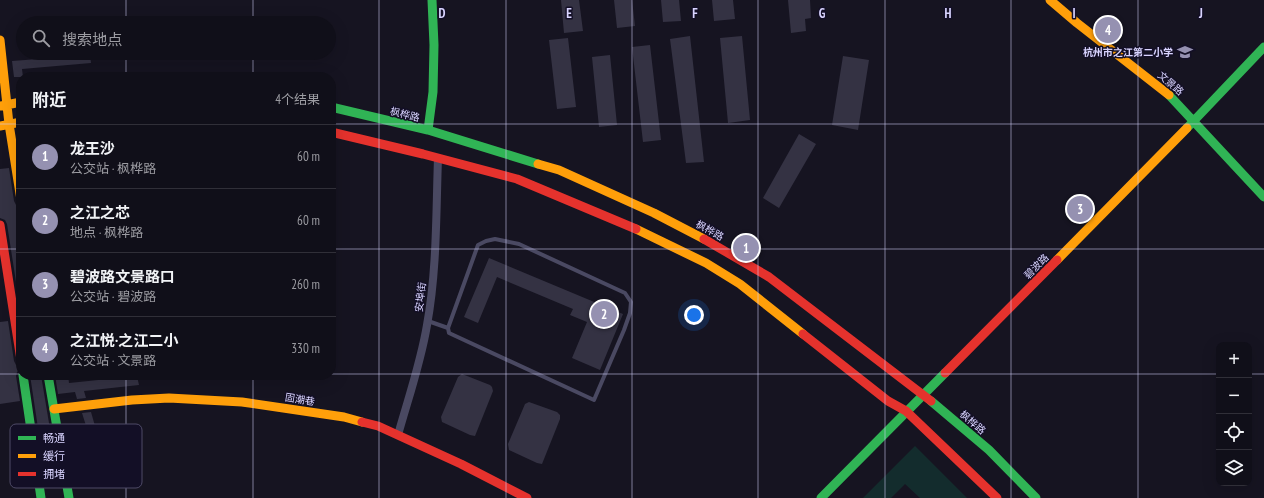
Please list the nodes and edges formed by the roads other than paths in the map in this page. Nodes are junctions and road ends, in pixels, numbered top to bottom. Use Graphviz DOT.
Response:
graph roads {
  1 [pos="432,0"];
  2 [pos="1050,0"];
  3 [pos="0,40"];
  4 [pos="1264,47"];
  5 [pos="16,103"];
  6 [pos="4,105"];
  7 [pos="336,108"];
  8 [pos="1194,122"];
  9 [pos="16,123"];
  10 [pos="5,125"];
  11 [pos="428,130"];
  12 [pos="336,133"];
  13 [pos="438,158"];
  14 [pos="16,177"];
  15 [pos="1264,197"];
  16 [pos="0,225"];
  17 [pos="428,321"];
  18 [pos="16,328"];
  19 [pos="448,328"];
  20 [pos="24,380"];
  21 [pos="49,380"];
  22 [pos="925,395"];
  23 [pos="54,409"];
  24 [pos="906,411"];
  25 [pos="30,424"];
  26 [pos="57,424"];
  27 [pos="398,435"];
  28 [pos="40,488"];
  29 [pos="67,488"];
  30 [pos="41,498"];
  31 [pos="69,498"];
  32 [pos="527,498"];
  33 [pos="821,498"];
  34 [pos="997,498"];
  35 [pos="1036,498"];
  1 -- 11 [label="main road"];
  2 -- 8 [label="main road, 文景路"];
  3 -- 6 [label="main road"];
  4 -- 8 [label="main road, 碧波路"];
  5 -- 6 [label="main road"];
  6 -- 10 [label="main road"];
  7 -- 11 [label="main road, 枫桦路"];
  8 -- 15 [label="main road, 文景路"];
  8 -- 22 [label="main road, 碧波路"];
  9 -- 10 [label="main road"];
  10 -- 14 [label="main road"];
  11 -- 22 [label="main road, 枫桦路"];
  12 -- 13 [label="main road"];
  13 -- 17 [label="street, 安埠街"];
  13 -- 24 [label="main road"];
  16 -- 18 [label="main road"];
  17 -- 19 [label="lane"];
  17 -- 27 [label="street, 安埠街"];
  19 -- 19 [label="lane"];
  20 -- 25 [label="main road"];
  21 -- 23 [label="main road"];
  22 -- 24 [label="main road, 碧波路"];
  22 -- 35 [label="main road, 枫桦路"];
  23 -- 26 [label="main road"];
  23 -- 27 [label="main road, 固潮巷"];
  24 -- 33 [label="main road, 碧波路"];
  24 -- 34 [label="main road"];
  27 -- 32 [label="main road, 固潮巷"];
  28 -- 30 [label="main road"];
  29 -- 31 [label="main road"];
}
